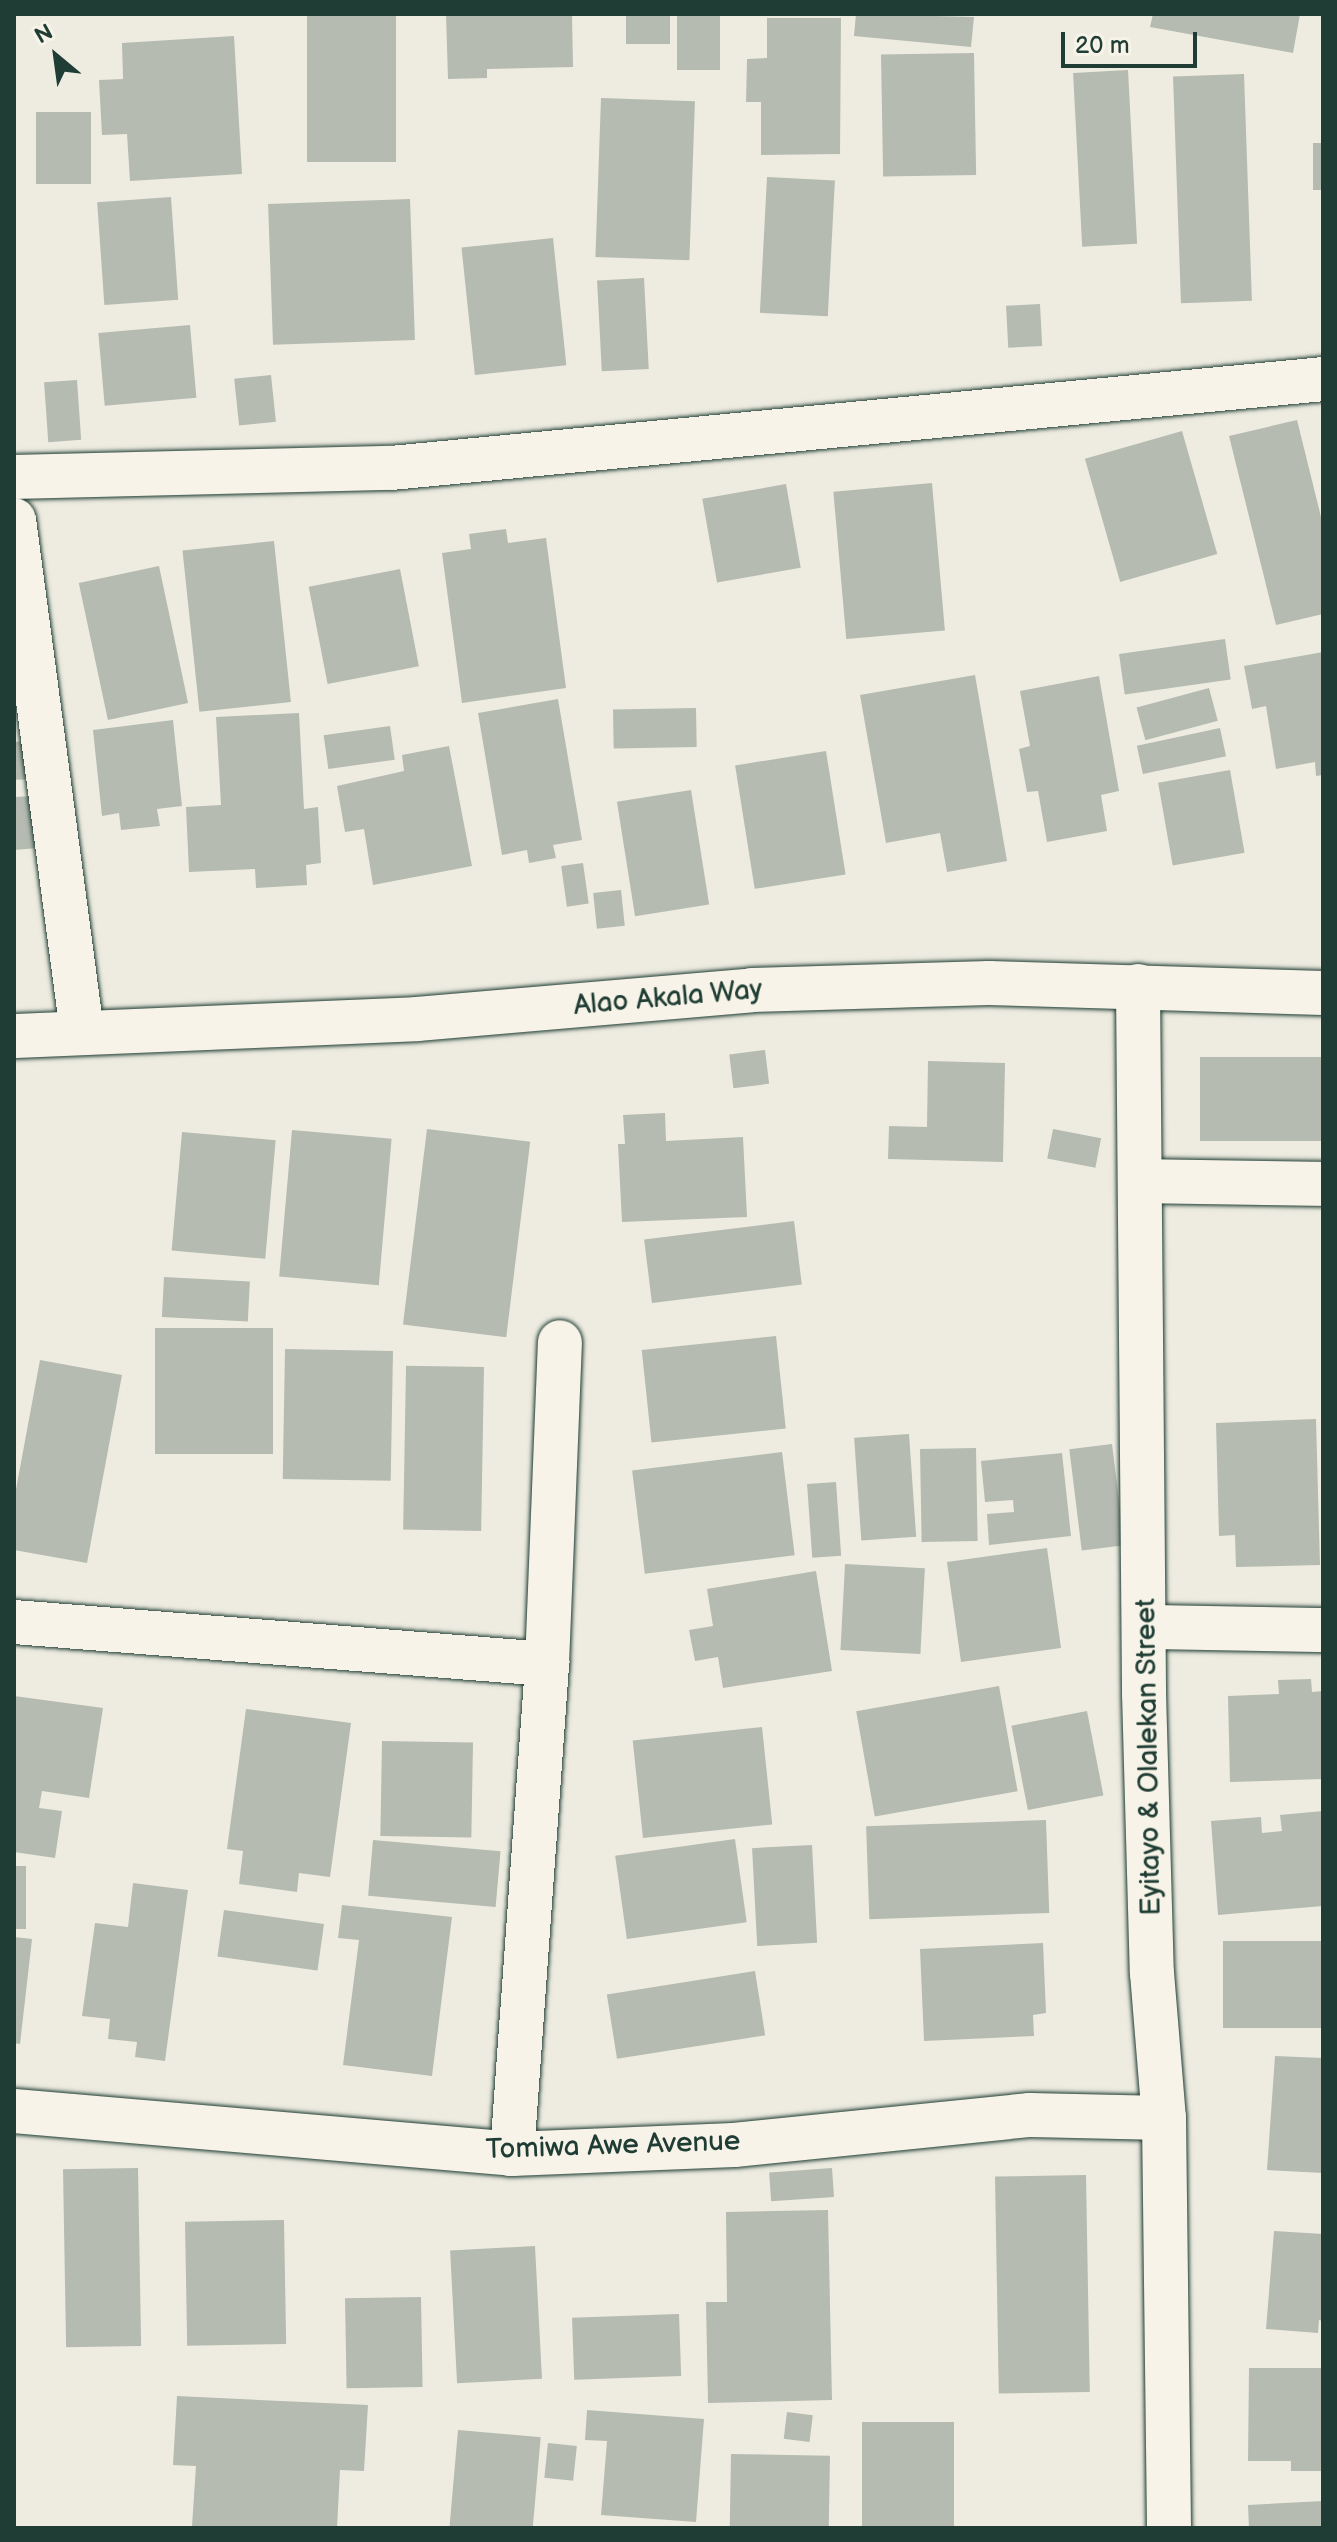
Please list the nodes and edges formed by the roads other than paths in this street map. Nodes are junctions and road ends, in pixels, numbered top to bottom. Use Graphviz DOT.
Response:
graph roads {
  1 [pos="1323,379"];
  2 [pos="14,477"];
  3 [pos="14,520"];
  4 [pos="1138,986"];
  5 [pos="1323,993"];
  6 [pos="82,1032"];
  7 [pos="14,1036"];
  8 [pos="1141,1181"];
  9 [pos="1323,1184"];
  10 [pos="560,1342"];
  11 [pos="14,1622"];
  12 [pos="1147,1627"];
  13 [pos="1323,1630"];
  14 [pos="547,1664"];
  15 [pos="14,2111"];
  16 [pos="1164,2118"];
  17 [pos="512,2154"];
  18 [pos="1169,2528"];
  1 -- 2 [label="street"];
  3 -- 6 [label="street"];
  4 -- 5 [label="street, Alao Akala Way"];
  4 -- 6 [label="street, Alao Akala Way"];
  4 -- 8 [label="street, Eyitayo & Olalekan Street"];
  6 -- 7 [label="street, Alao Akala Way"];
  8 -- 9 [label="street"];
  8 -- 12 [label="street, Eyitayo & Olalekan Street"];
  10 -- 14 [label="street"];
  11 -- 14 [label="street"];
  12 -- 13 [label="street"];
  12 -- 16 [label="street, Eyitayo & Olalekan Street"];
  14 -- 17 [label="street"];
  15 -- 17 [label="street, Tomiwa Awe Avenue"];
  16 -- 17 [label="street, Tomiwa Awe Avenue"];
  16 -- 18 [label="street, Eyitayo & Olalekan Street"];
}
